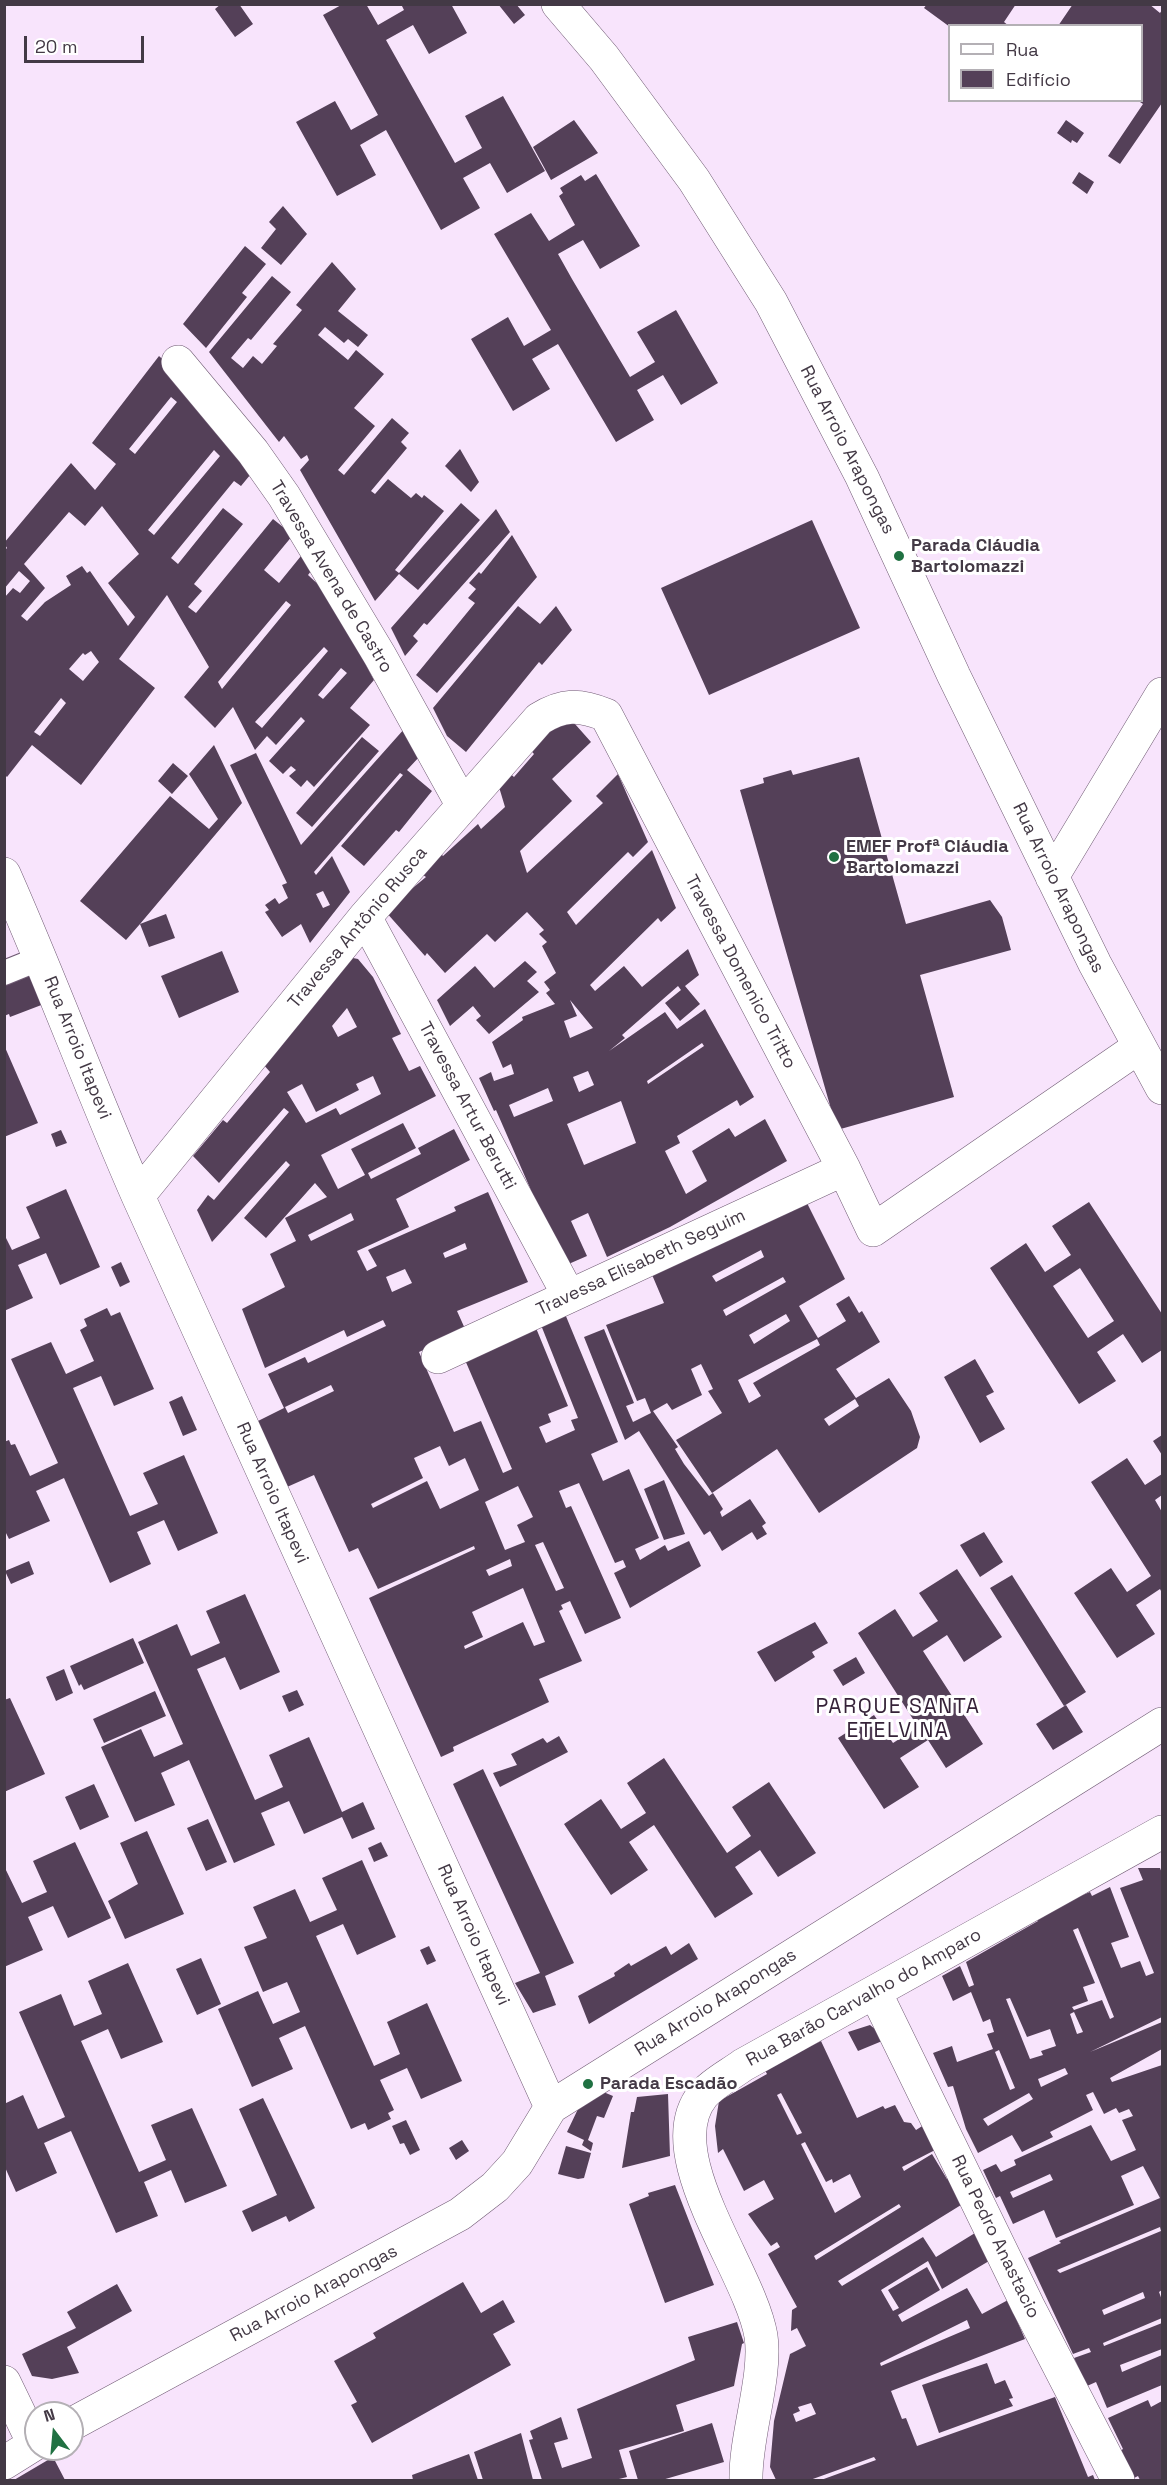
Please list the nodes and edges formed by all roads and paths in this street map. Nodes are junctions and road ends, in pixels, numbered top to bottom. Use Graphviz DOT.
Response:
graph roads {
  1 [pos="558,4"];
  2 [pos="178,362"];
  3 [pos="1162,694"];
  4 [pos="606,715"];
  5 [pos="463,806"];
  6 [pos="4,874"];
  7 [pos="1052,877"];
  8 [pos="365,917"];
  9 [pos="41,958"];
  10 [pos="4,973"];
  11 [pos="1139,1047"];
  12 [pos="1162,1089"];
  13 [pos="844,1169"];
  14 [pos="138,1196"];
  15 [pos="569,1296"];
  16 [pos="438,1357"];
  17 [pos="1162,1724"];
  18 [pos="1162,1835"];
  19 [pos="874,1992"];
  20 [pos="551,2107"];
  21 [pos="4,2382"];
  22 [pos="84,2418"];
  23 [pos="24,2422"];
  24 [pos="24,2451"];
  25 [pos="4,2463"];
  26 [pos="746,2481"];
  27 [pos="1118,2481"];
  1 -- 7 [label="street, Rua Arroio Arapongas"];
  2 -- 5 [label="street, Travessa Avena de Castro"];
  3 -- 7 [label="street"];
  4 -- 5 [label="street, Travessa Antônio Rusca"];
  4 -- 13 [label="street, Travessa Domenico Tritto"];
  5 -- 8 [label="street, Travessa Antônio Rusca"];
  6 -- 9 [label="street, Rua Arroio Itapevi"];
  7 -- 11 [label="street, Rua Arroio Arapongas"];
  8 -- 14 [label="street, Travessa Antônio Rusca"];
  8 -- 15 [label="street, Travessa Artur Berutti"];
  9 -- 10 [label="lane"];
  9 -- 14 [label="street, Rua Arroio Itapevi"];
  11 -- 12 [label="street, Rua Arroio Arapongas"];
  11 -- 13 [label="street, Travessa Domenico Tritto"];
  13 -- 15 [label="street, Travessa Elisabeth Seguim"];
  14 -- 20 [label="street, Rua Arroio Itapevi"];
  15 -- 16 [label="street, Travessa Elisabeth Seguim"];
  17 -- 20 [label="street, Rua Arroio Arapongas"];
  18 -- 19 [label="street, Rua Barão Carvalho do Amparo"];
  19 -- 26 [label="street, Rua Barão Carvalho do Amparo"];
  19 -- 27 [label="street, Rua Pedro Anastacio"];
  20 -- 22 [label="street, Rua Arroio Arapongas"];
  21 -- 23 [label="street"];
  24 -- 25 [label="street"];
}
